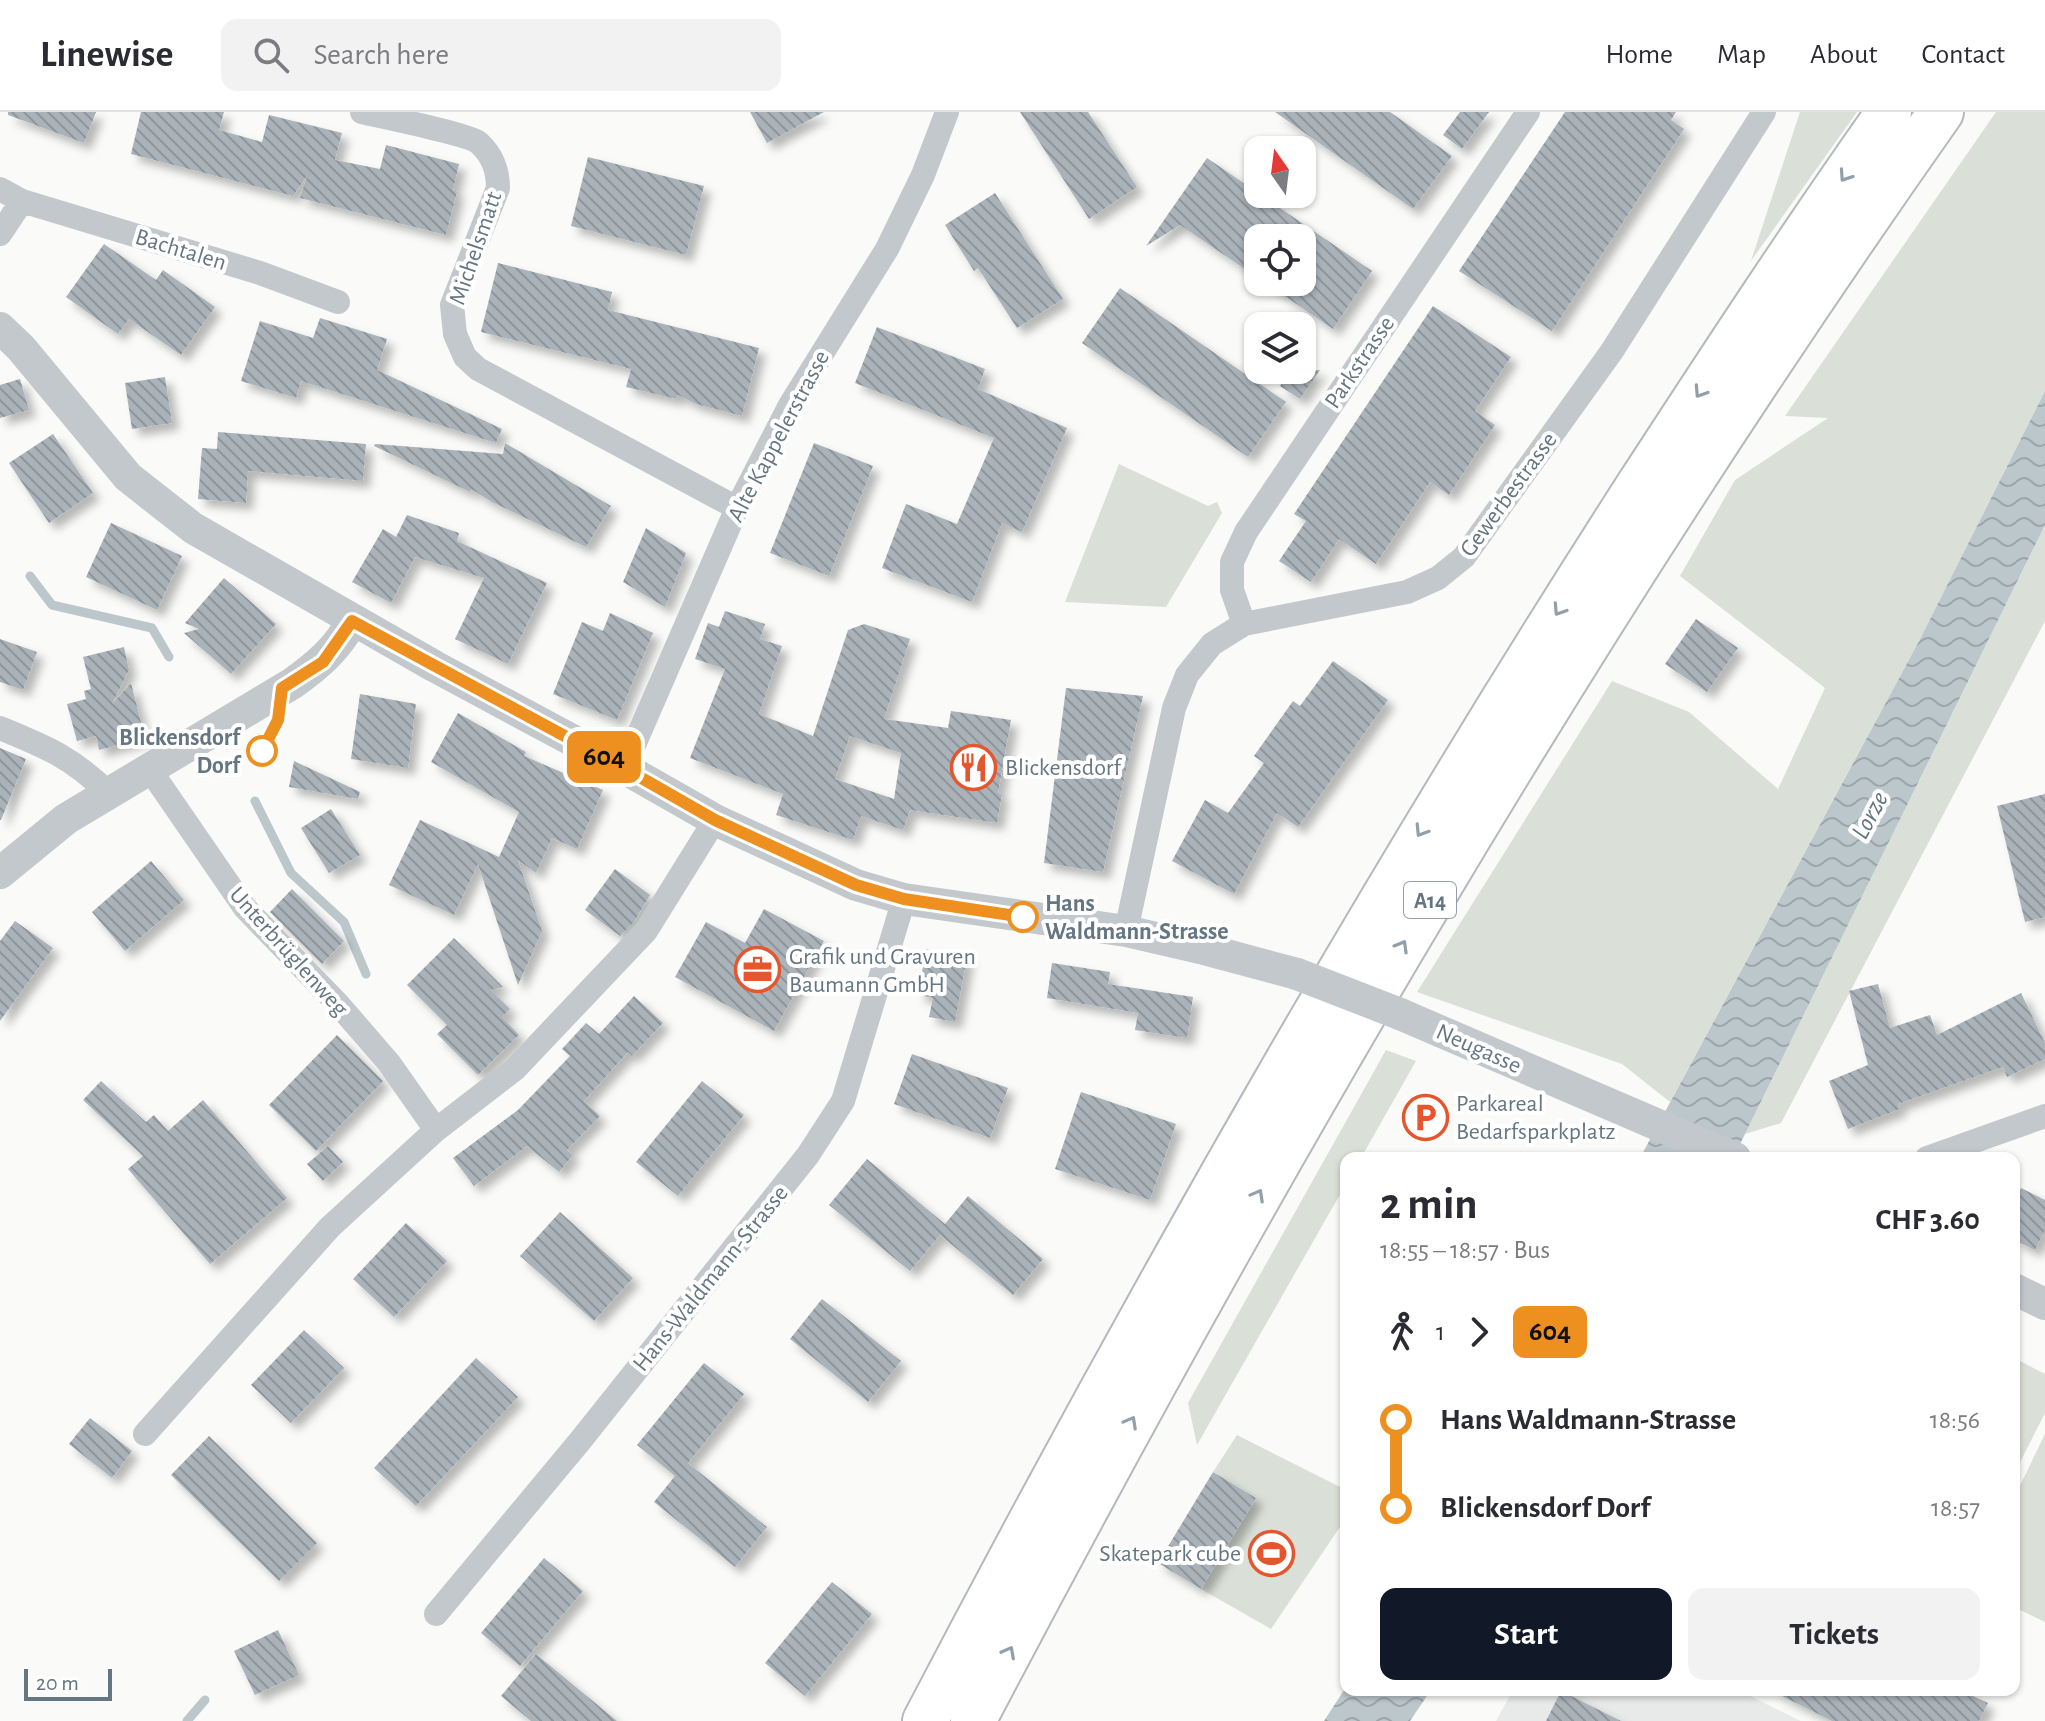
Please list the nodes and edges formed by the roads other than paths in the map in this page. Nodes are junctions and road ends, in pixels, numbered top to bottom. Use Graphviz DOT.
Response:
graph roads {
  1 [pos="362,112"];
  2 [pos="947,112"];
  3 [pos="1528,112"];
  4 [pos="1764,112"];
  5 [pos="1889,112"];
  6 [pos="1941,112"];
  7 [pos="0,189"];
  8 [pos="22,201"];
  9 [pos="0,234"];
  10 [pos="338,302"];
  11 [pos="0,328"];
  12 [pos="737,508"];
  13 [pos="352,621"];
  14 [pos="1244,624"];
  15 [pos="0,728"];
  16 [pos="148,767"];
  17 [pos="624,768"];
  18 [pos="108,793"];
  19 [pos="715,820"];
  20 [pos="0,873"];
  21 [pos="904,899"];
  22 [pos="1126,931"];
  23 [pos="2045,1116"];
  24 [pos="436,1130"];
  25 [pos="1721,1152"];
  26 [pos="1944,1152"];
  27 [pos="2020,1292"];
  28 [pos="2045,1304"];
  29 [pos="145,1434"];
  30 [pos="436,1614"];
  31 [pos="925,1721"];
  32 [pos="973,1721"];
  1 -- 12 [label="street, Michelsmatt"];
  2 -- 12 [label="street, Alte Kappelerstrasse"];
  3 -- 14 [label="street, Parkstrasse"];
  4 -- 14 [label="street, Gewerbestrasse"];
  5 -- 31 [label="highway, A14, one-way"];
  32 -- 6 [label="highway, A14, one-way"];
  7 -- 8 [label="street, Bachtalen"];
  8 -- 9 [label="street"];
  8 -- 10 [label="street, Bachtalen"];
  11 -- 13 [label="street, Neugasse"];
  12 -- 17 [label="street, Alte Kappelerstrasse"];
  13 -- 16 [label="street"];
  13 -- 17 [label="street, Neugasse"];
  14 -- 22 [label="street, Gewerbestrasse"];
  15 -- 18 [label="street"];
  16 -- 18 [label="street"];
  16 -- 24 [label="street, Unterbrüglenweg"];
  17 -- 19 [label="street, Neugasse"];
  18 -- 20 [label="street"];
  19 -- 21 [label="street, Neugasse"];
  19 -- 24 [label="street"];
  21 -- 22 [label="street, Neugasse"];
  21 -- 30 [label="street, Hans-Waldmann-Strasse"];
  22 -- 25 [label="street, Neugasse, bridge"];
  23 -- 26 [label="street"];
  24 -- 29 [label="street"];
  27 -- 28 [label="street"];
}
